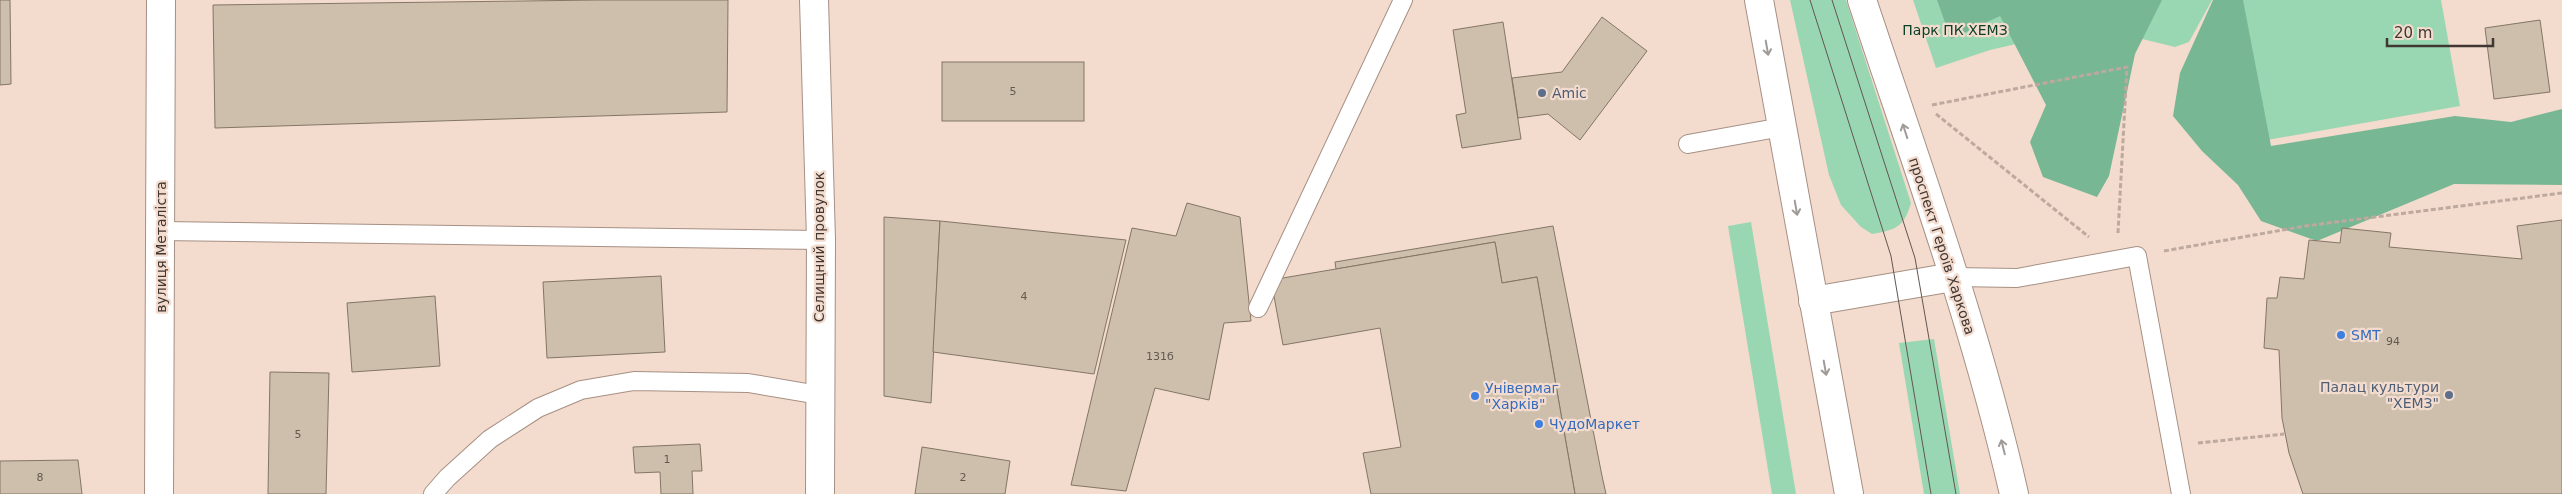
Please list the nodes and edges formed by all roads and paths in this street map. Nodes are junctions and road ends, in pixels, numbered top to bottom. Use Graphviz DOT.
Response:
graph roads {
  1 [pos="161,0"];
  2 [pos="814,0"];
  3 [pos="1403,0"];
  4 [pos="1759,0"];
  5 [pos="1862,0"];
  6 [pos="1782,127"];
  7 [pos="1688,144"];
  8 [pos="2562,193"];
  9 [pos="161,231"];
  10 [pos="821,240"];
  11 [pos="2137,256"];
  12 [pos="2117,259"];
  13 [pos="1953,277"];
  14 [pos="1813,301"];
  15 [pos="1258,308"];
  16 [pos="819,395"];
  17 [pos="2284,434"];
  18 [pos="2232,440"];
  19 [pos="159,494"];
  20 [pos="433,494"];
  21 [pos="820,494"];
  22 [pos="1849,494"];
  23 [pos="2014,494"];
  24 [pos="2181,494"];
  1 -- 9 [label="main road, вулиця Металіста"];
  2 -- 10 [label="main road, Селищний провулок"];
  3 -- 15 [label="lane"];
  4 -- 6 [label="main road, one-way"];
  13 -- 5 [label="main road, проспект Героїв Харкова, one-way"];
  6 -- 7 [label="lane"];
  6 -- 14 [label="main road, one-way"];
  8 -- 11 [label="path"];
  9 -- 10 [label="lane"];
  9 -- 19 [label="main road, вулиця Металіста"];
  10 -- 16 [label="main road, Селищний провулок"];
  11 -- 12 [label="lane"];
  11 -- 24 [label="lane"];
  12 -- 12 [label="path"];
  12 -- 13 [label="lane"];
  13 -- 14 [label="main road"];
  23 -- 13 [label="main road, проспект Героїв Харкова, one-way"];
  14 -- 22 [label="main road, one-way"];
  16 -- 20 [label="lane"];
  16 -- 21 [label="main road, Селищний провулок"];
  17 -- 18 [label="path"];
}
